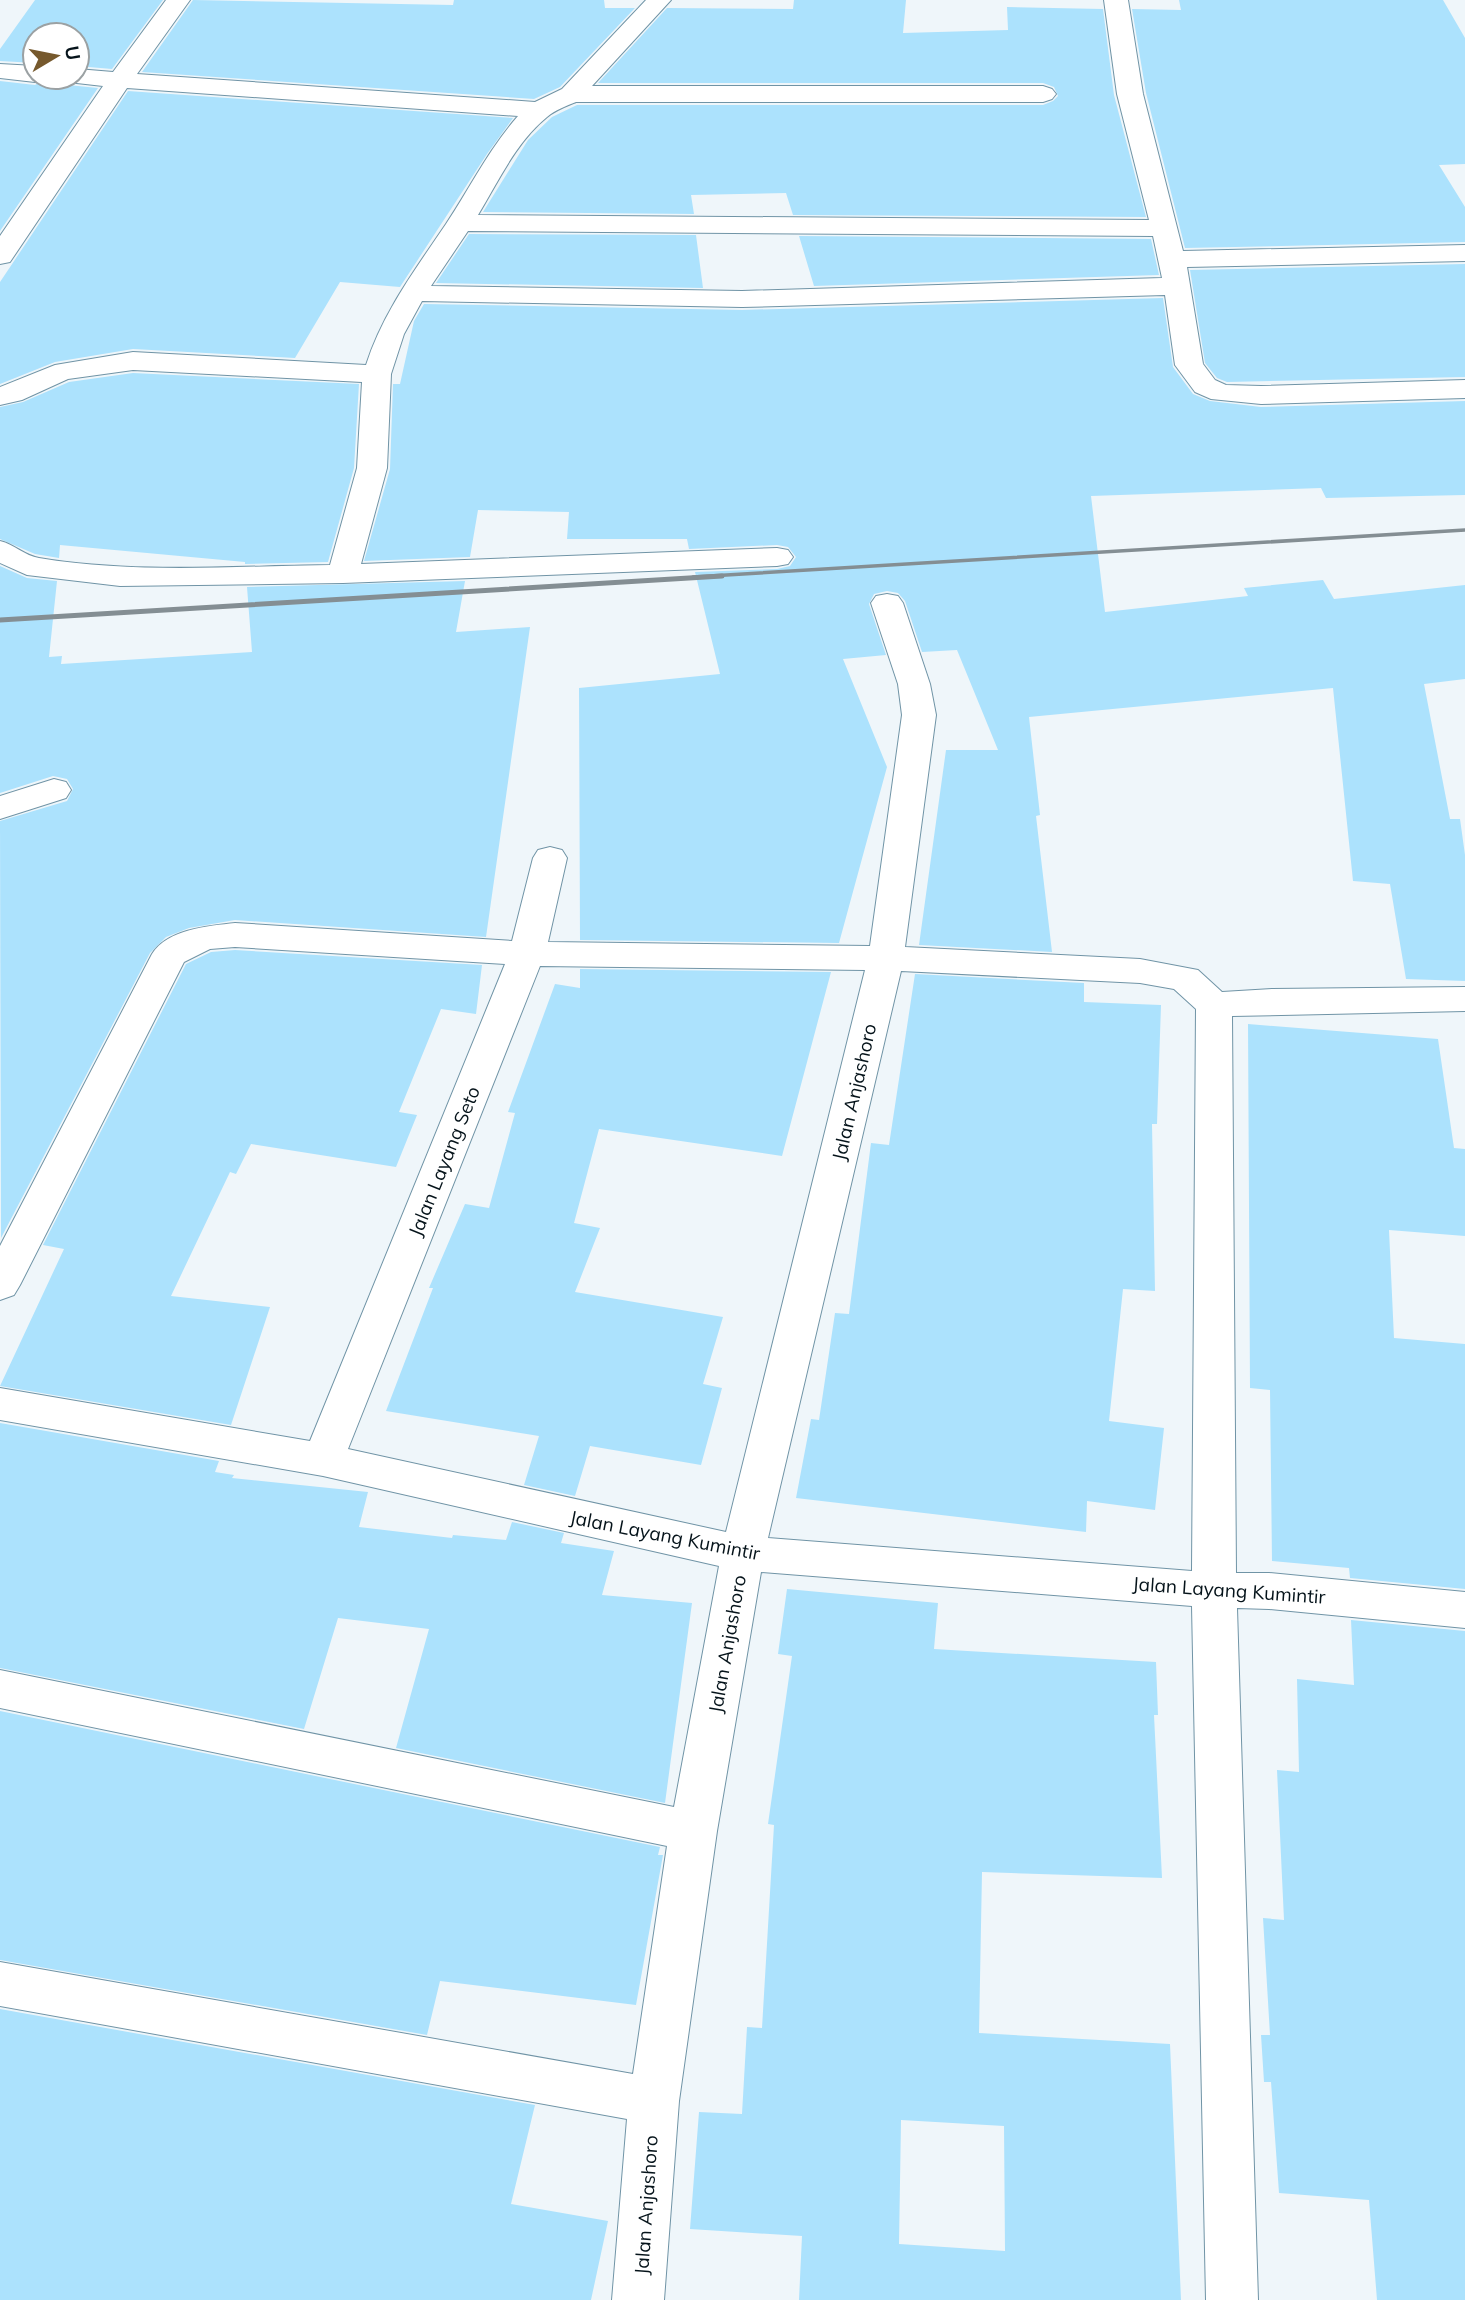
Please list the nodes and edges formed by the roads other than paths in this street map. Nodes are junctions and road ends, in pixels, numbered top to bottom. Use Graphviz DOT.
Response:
graph roads {
  1 [pos="178,0"];
  2 [pos="659,0"];
  3 [pos="1116,0"];
  4 [pos="0,71"];
  5 [pos="21,73"];
  6 [pos="91,78"];
  7 [pos="120,80"];
  8 [pos="571,94"];
  9 [pos="1043,94"];
  10 [pos="539,110"];
  11 [pos="460,223"];
  12 [pos="1165,228"];
  13 [pos="1465,253"];
  14 [pos="0,256"];
  15 [pos="1173,272"];
  16 [pos="413,291"];
  17 [pos="377,374"];
  18 [pos="1465,389"];
  19 [pos="0,396"];
  20 [pos="0,550"];
  21 [pos="777,557"];
  22 [pos="343,574"];
  23 [pos="887,603"];
  24 [pos="54,790"];
  25 [pos="0,808"];
  26 [pos="550,858"];
  27 [pos="527,954"];
  28 [pos="886,958"];
  29 [pos="1465,999"];
  30 [pos="1214,1005"];
  31 [pos="0,1285"];
  32 [pos="0,1404"];
  33 [pos="323,1460"];
  34 [pos="743,1553"];
  35 [pos="1214,1590"];
  36 [pos="1465,1610"];
  37 [pos="0,1689"];
  38 [pos="694,1831"];
  39 [pos="0,1984"];
  40 [pos="654,2101"];
  41 [pos="638,2300"];
  42 [pos="1232,2300"];
  1 -- 7 [label="street"];
  2 -- 8 [label="street"];
  3 -- 12 [label="street"];
  4 -- 5 [label="street"];
  6 -- 7 [label="street"];
  7 -- 10 [label="street"];
  7 -- 14 [label="street"];
  8 -- 9 [label="street"];
  8 -- 10 [label="street"];
  10 -- 11 [label="street"];
  11 -- 12 [label="street"];
  11 -- 16 [label="street"];
  12 -- 15 [label="street"];
  13 -- 15 [label="street"];
  15 -- 16 [label="street"];
  15 -- 18 [label="street"];
  16 -- 17 [label="street"];
  17 -- 19 [label="street"];
  17 -- 22 [label="street"];
  20 -- 22 [label="street"];
  21 -- 22 [label="street"];
  23 -- 28 [label="street, Jalan Anjashoro"];
  24 -- 25 [label="street"];
  26 -- 27 [label="street, Jalan Layang Seto"];
  27 -- 28 [label="street"];
  27 -- 31 [label="street"];
  27 -- 33 [label="street, Jalan Layang Seto"];
  28 -- 30 [label="street"];
  28 -- 34 [label="street, Jalan Anjashoro"];
  29 -- 30 [label="street"];
  30 -- 35 [label="street"];
  32 -- 33 [label="street, Jalan Layang Kumintir"];
  33 -- 34 [label="street, Jalan Layang Kumintir"];
  34 -- 35 [label="street, Jalan Layang Kumintir"];
  34 -- 38 [label="street, Jalan Anjashoro"];
  35 -- 36 [label="street, Jalan Layang Kumintir"];
  35 -- 42 [label="street"];
  37 -- 38 [label="street"];
  38 -- 40 [label="street, Jalan Anjashoro"];
  39 -- 40 [label="street"];
  40 -- 41 [label="street, Jalan Anjashoro"];
}
